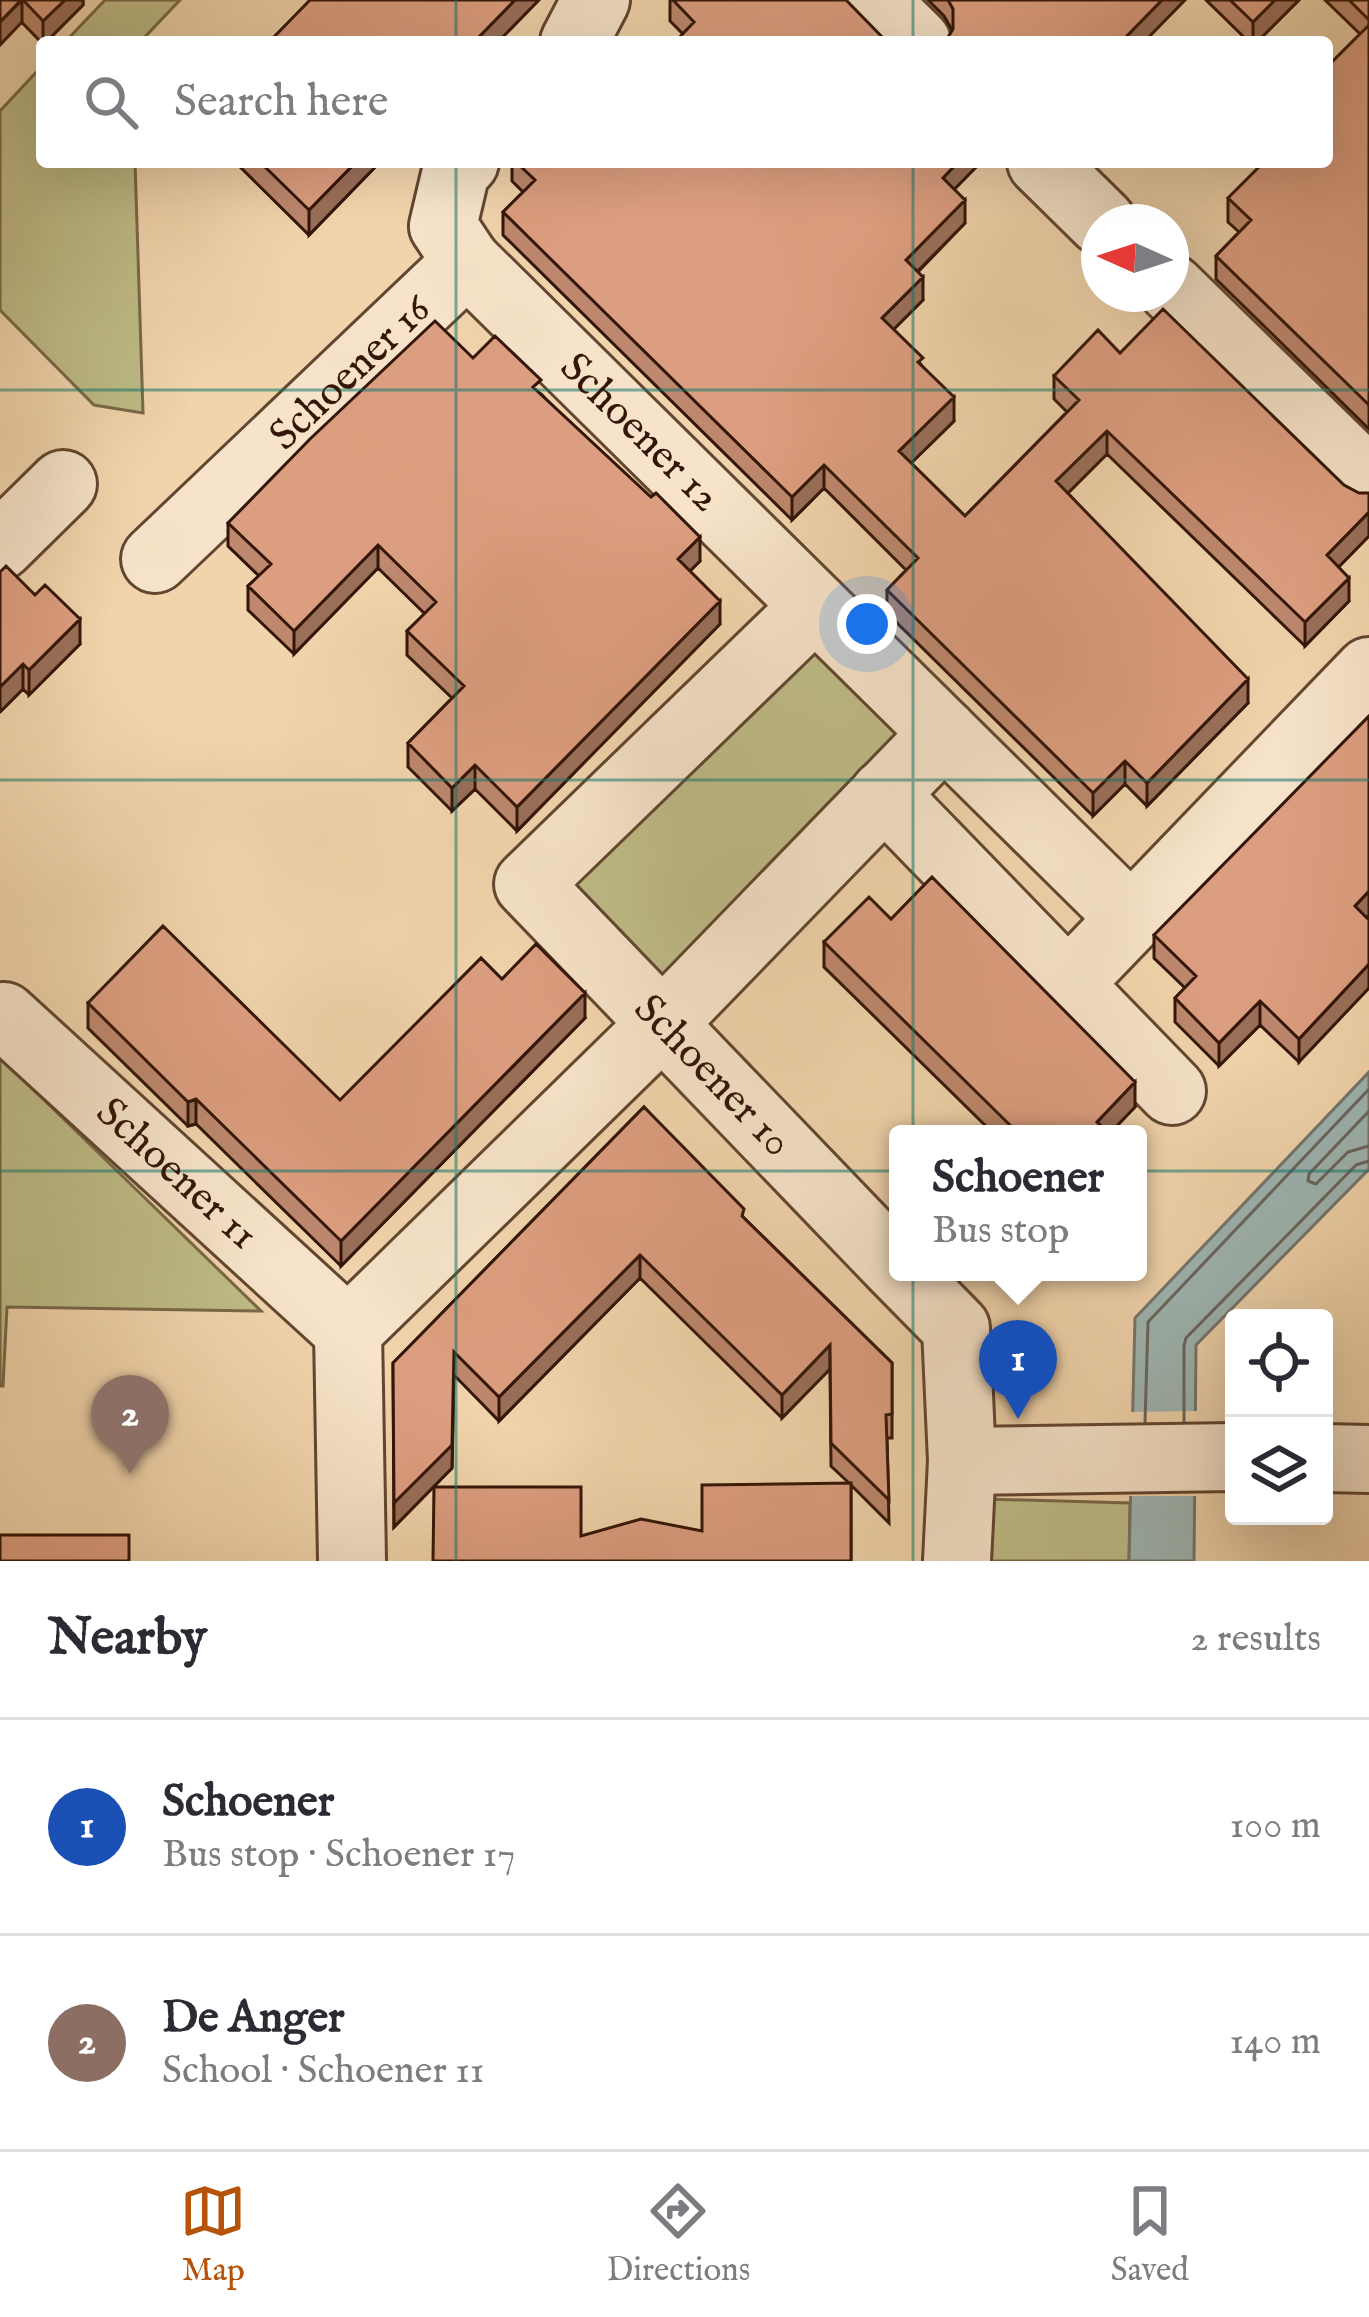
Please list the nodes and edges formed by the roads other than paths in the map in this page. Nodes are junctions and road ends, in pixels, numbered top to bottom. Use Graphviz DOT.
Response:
graph roads {
  1 [pos="596,0"];
  2 [pos="874,0"];
  3 [pos="577,36"];
  4 [pos="911,36"];
  5 [pos="459,168"];
  6 [pos="1047,168"];
  7 [pos="1084,204"];
  8 [pos="467,262"];
  9 [pos="1189,306"];
  10 [pos="1369,481"];
  11 [pos="63,484"];
  12 [pos="0,545"];
  13 [pos="155,560"];
  14 [pos="815,606"];
  15 [pos="1369,671"];
  16 [pos="944,733"];
  17 [pos="884,794"];
  18 [pos="1131,918"];
  19 [pos="1068,984"];
  20 [pos="4,1016"];
  21 [pos="662,1024"];
  22 [pos="1172,1091"];
  23 [pos="889,1259"];
  24 [pos="911,1281"];
  25 [pos="348,1331"];
  26 [pos="1220,1457"];
  27 [pos="1333,1458"];
  28 [pos="1369,1459"];
  29 [pos="962,1461"];
  30 [pos="352,1561"];
  31 [pos="957,1561"];
  1 -- 3 [label="street"];
  2 -- 4 [label="street"];
  5 -- 8 [label="street, Schoener 16"];
  6 -- 7 [label="street"];
  8 -- 13 [label="street, Schoener 16"];
  8 -- 14 [label="street, Schoener 12"];
  9 -- 10 [label="street"];
  11 -- 12 [label="street"];
  14 -- 16 [label="street, Schoener 12"];
  14 -- 21 [label="street, Schoener 10"];
  15 -- 18 [label="street"];
  16 -- 17 [label="street"];
  16 -- 18 [label="street, Schoener 12"];
  17 -- 19 [label="street"];
  17 -- 21 [label="street"];
  18 -- 19 [label="street"];
  19 -- 22 [label="street"];
  20 -- 25 [label="street, Schoener 11"];
  21 -- 23 [label="street, Schoener 10"];
  21 -- 25 [label="street"];
  24 -- 29 [label="street, Schoener 10"];
  25 -- 30 [label="street"];
  26 -- 29 [label="street"];
  27 -- 28 [label="street"];
  29 -- 31 [label="street, Schoener 10"];
}
